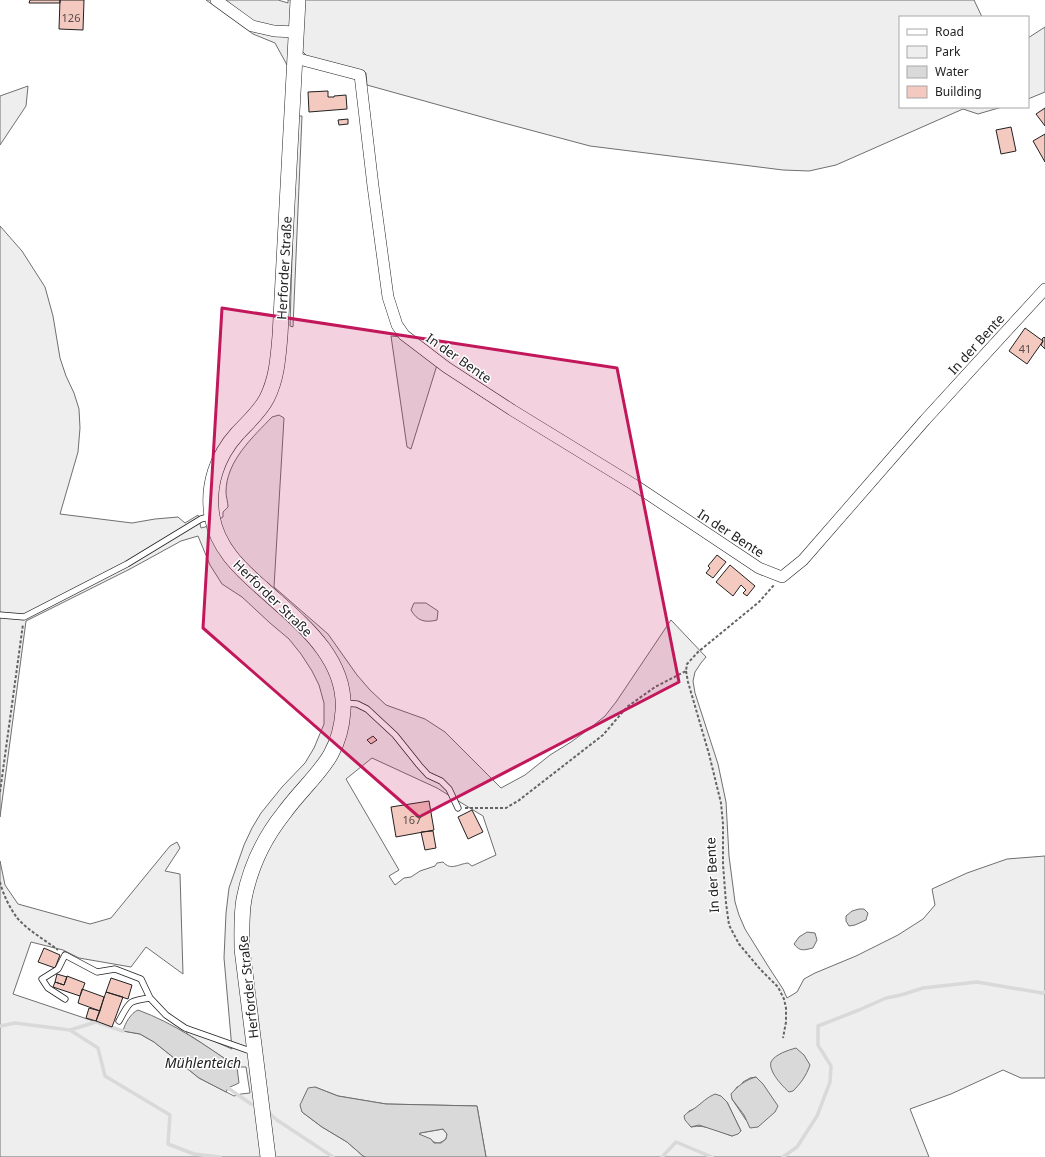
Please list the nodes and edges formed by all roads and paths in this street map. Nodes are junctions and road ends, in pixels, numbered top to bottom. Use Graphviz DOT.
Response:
graph roads {
  1 [pos="216,0"];
  2 [pos="298,0"];
  3 [pos="296,32"];
  4 [pos="295,58"];
  5 [pos="1045,289"];
  6 [pos="212,516"];
  7 [pos="782,577"];
  8 [pos="0,615"];
  9 [pos="24,617"];
  10 [pos="686,671"];
  11 [pos="344,703"];
  12 [pos="0,792"];
  13 [pos="458,808"];
  14 [pos="0,882"];
  15 [pos="65,955"];
  16 [pos="150,998"];
  17 [pos="65,999"];
  18 [pos="119,1021"];
  19 [pos="784,1038"];
  20 [pos="254,1053"];
  21 [pos="268,1157"];
  1 -- 3 [label="street"];
  2 -- 3 [label="main road, Herforder Straße"];
  3 -- 4 [label="main road, Herforder Straße"];
  4 -- 6 [label="main road, Herforder Straße"];
  4 -- 7 [label="street, In der Bente"];
  5 -- 7 [label="street, In der Bente"];
  6 -- 9 [label="lane"];
  6 -- 11 [label="main road, Herforder Straße"];
  7 -- 10 [label="path"];
  8 -- 9 [label="lane"];
  9 -- 12 [label="path"];
  10 -- 13 [label="path"];
  10 -- 19 [label="path, In der Bente"];
  11 -- 13 [label="lane"];
  11 -- 20 [label="main road, Herforder Straße"];
  14 -- 15 [label="path"];
  15 -- 16 [label="lane"];
  15 -- 17 [label="lane"];
  16 -- 18 [label="lane"];
  16 -- 20 [label="lane"];
  20 -- 21 [label="main road, Herforder Straße"];
}
